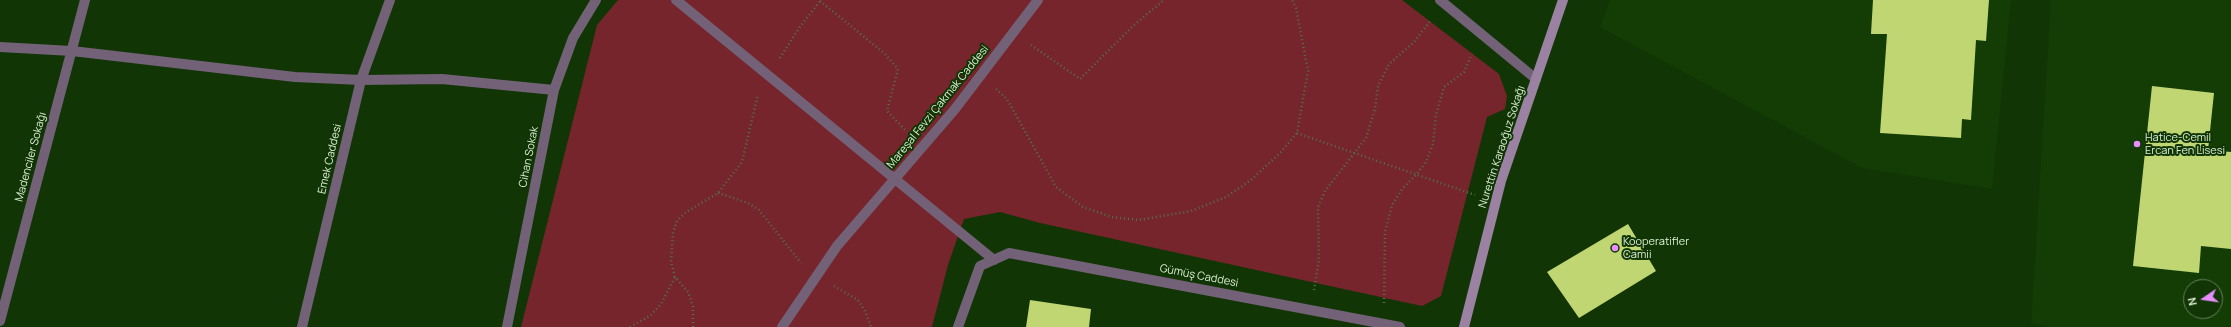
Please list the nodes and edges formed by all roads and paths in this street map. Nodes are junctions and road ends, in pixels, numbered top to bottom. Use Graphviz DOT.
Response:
graph roads {
  1 [pos="85,0"];
  2 [pos="390,0"];
  3 [pos="596,0"];
  4 [pos="1038,0"];
  5 [pos="1164,0"];
  6 [pos="1292,0"];
  7 [pos="1563,0"];
  8 [pos="821,1"];
  9 [pos="1441,1"];
  10 [pos="679,2"];
  11 [pos="1013,32"];
  12 [pos="1480,33"];
  13 [pos="0,47"];
  14 [pos="72,51"];
  15 [pos="766,73"];
  16 [pos="981,74"];
  17 [pos="1536,79"];
  18 [pos="361,80"];
  19 [pos="554,90"];
  20 [pos="1297,133"];
  21 [pos="921,148"];
  22 [pos="1352,153"];
  23 [pos="1416,175"];
  24 [pos="895,180"];
  25 [pos="718,193"];
  26 [pos="1496,202"];
  27 [pos="994,260"];
  28 [pos="816,276"];
  29 [pos="674,277"];
  30 [pos="1311,310"];
  31 [pos="0,321"];
  32 [pos="1384,324"];
  33 [pos="302,327"];
  34 [pos="507,327"];
  35 [pos="630,327"];
  36 [pos="693,327"];
  37 [pos="782,327"];
  38 [pos="871,327"];
  39 [pos="958,327"];
  40 [pos="1400,327"];
  41 [pos="1464,327"];
  1 -- 14 [label="street, Madenciler Sokağı"];
  2 -- 18 [label="street, Emek Caddesi"];
  3 -- 19 [label="street, Cihan Sokak"];
  4 -- 11 [label="street, Mareşal Fevzi Çakmak Caddesi"];
  5 -- 11 [label="path"];
  6 -- 20 [label="path"];
  7 -- 17 [label="street, Nurettin Karaoğuz Sokağı"];
  8 -- 15 [label="path"];
  8 -- 21 [label="path"];
  9 -- 12 [label="street"];
  9 -- 22 [label="path"];
  10 -- 15 [label="street"];
  11 -- 16 [label="street, Mareşal Fevzi Çakmak Caddesi"];
  12 -- 17 [label="street"];
  12 -- 23 [label="path"];
  13 -- 14 [label="street"];
  14 -- 18 [label="street"];
  14 -- 31 [label="street, Madenciler Sokağı"];
  15 -- 24 [label="street"];
  15 -- 25 [label="path"];
  16 -- 20 [label="path"];
  16 -- 21 [label="street, Mareşal Fevzi Çakmak Caddesi"];
  17 -- 26 [label="street, Nurettin Karaoğuz Sokağı"];
  18 -- 19 [label="street"];
  18 -- 33 [label="street, Emek Caddesi"];
  19 -- 34 [label="street, Cihan Sokak"];
  20 -- 22 [label="path"];
  21 -- 24 [label="street, Mareşal Fevzi Çakmak Caddesi"];
  22 -- 23 [label="path"];
  22 -- 30 [label="path"];
  23 -- 26 [label="path"];
  23 -- 32 [label="path"];
  24 -- 27 [label="street, Mareşal Fevzi Çakmak Caddesi"];
  24 -- 28 [label="street"];
  25 -- 28 [label="path"];
  25 -- 29 [label="path"];
  26 -- 41 [label="street, Nurettin Karaoğuz Sokağı"];
  27 -- 30 [label="street, Gümüş Caddesi"];
  27 -- 39 [label="street"];
  28 -- 37 [label="street"];
  28 -- 38 [label="path"];
  29 -- 35 [label="path"];
  29 -- 36 [label="path"];
  30 -- 32 [label="street, Gümüş Caddesi"];
  32 -- 40 [label="street, Gümüş Caddesi"];
}
